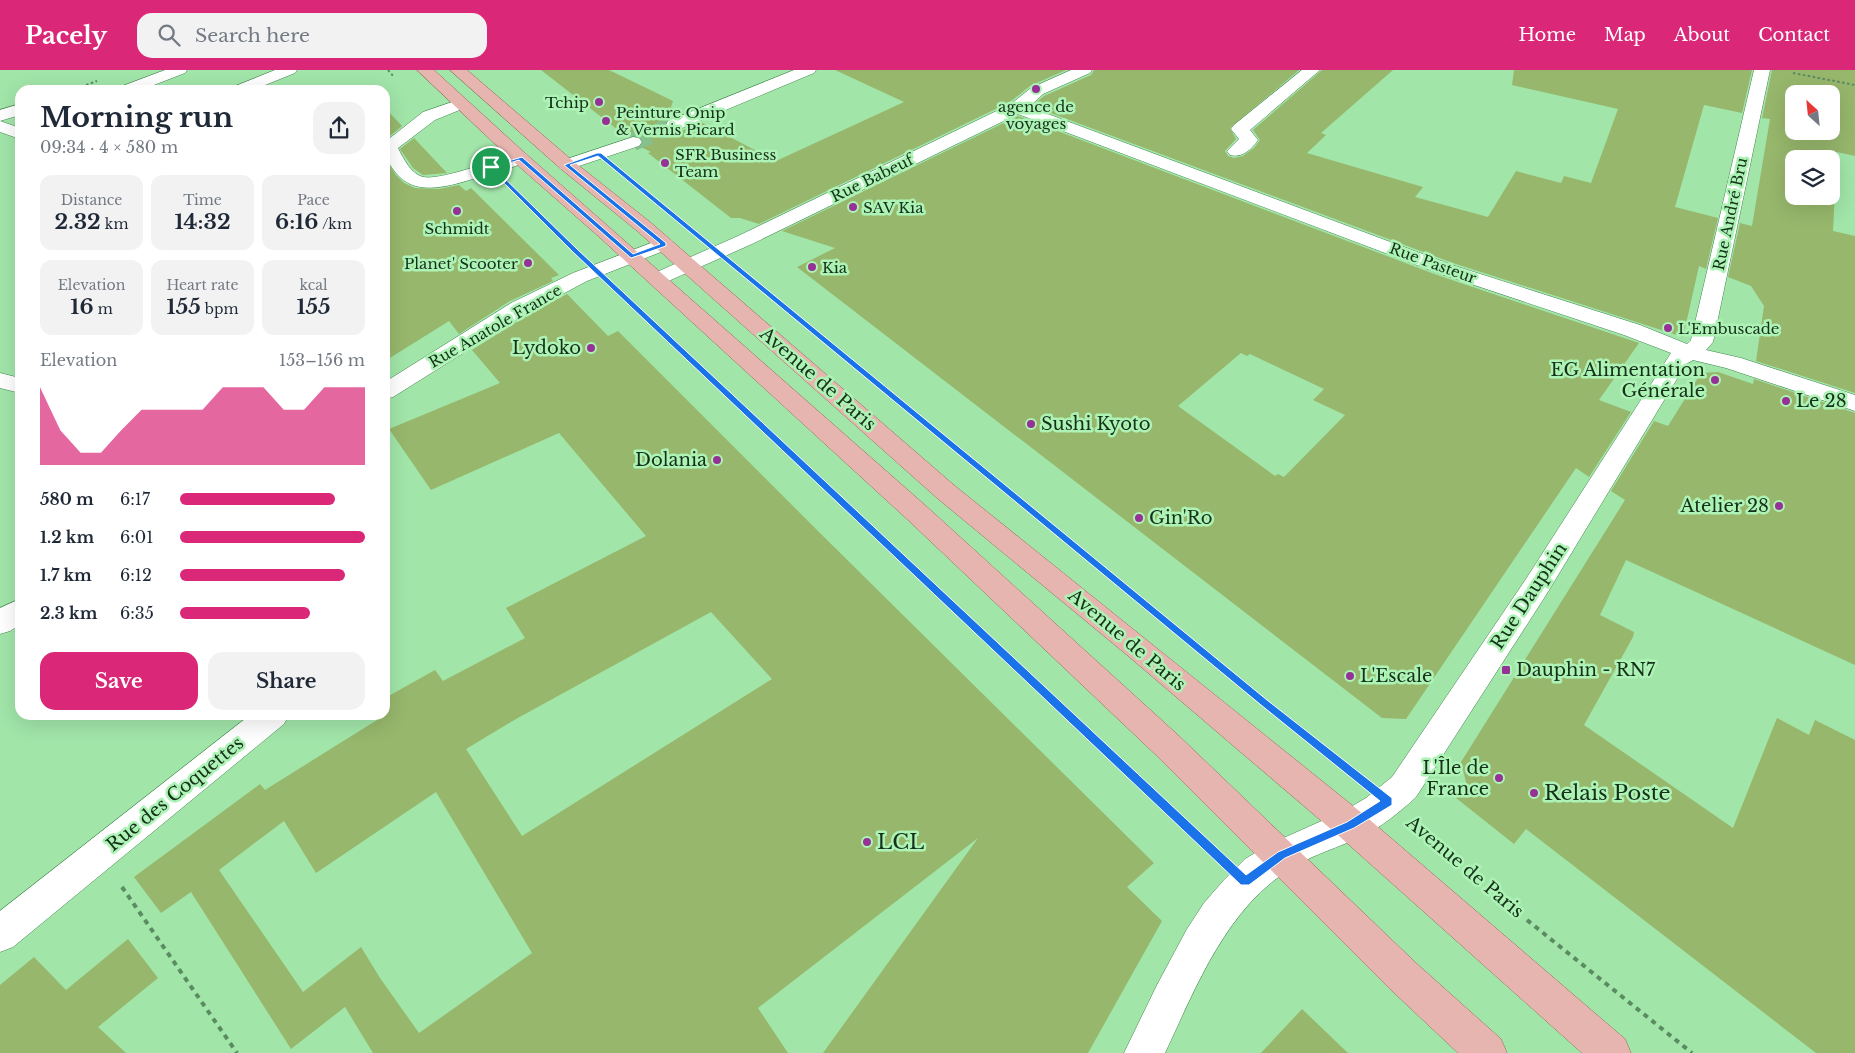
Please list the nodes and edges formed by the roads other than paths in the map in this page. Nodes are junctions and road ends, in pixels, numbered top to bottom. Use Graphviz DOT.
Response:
graph roads {
  1 [pos="179,70"];
  2 [pos="289,70"];
  3 [pos="425,70"];
  4 [pos="458,70"];
  5 [pos="808,70"];
  6 [pos="1084,70"];
  7 [pos="1312,70"];
  8 [pos="1762,70"];
  9 [pos="139,85"];
  10 [pos="252,85"];
  11 [pos="462,104"];
  12 [pos="1017,108"];
  13 [pos="15,110"];
  14 [pos="0,116"];
  15 [pos="674,125"];
  16 [pos="0,126"];
  17 [pos="15,132"];
  18 [pos="633,142"];
  19 [pos="390,146"];
  20 [pos="390,149"];
  21 [pos="1236,151"];
  22 [pos="520,158"];
  23 [pos="566,165"];
  24 [pos="664,244"];
  25 [pos="631,255"];
  26 [pos="689,266"];
  27 [pos="657,279"];
  28 [pos="1690,353"];
  29 [pos="0,380"];
  30 [pos="15,384"];
  31 [pos="390,389"];
  32 [pos="1855,403"];
  33 [pos="15,613"];
  34 [pos="0,623"];
  35 [pos="268,720"];
  36 [pos="1351,825"];
  37 [pos="1282,855"];
  38 [pos="0,934"];
  39 [pos="1144,1053"];
  40 [pos="1487,1053"];
  41 [pos="1611,1053"];
  1 -- 9 [label="street"];
  2 -- 10 [label="street"];
  3 -- 11 [label="main road, Avenue de Paris"];
  4 -- 23 [label="main road, Avenue de Paris"];
  5 -- 15 [label="street"];
  6 -- 12 [label="street, Rue Babeuf"];
  7 -- 21 [label="street"];
  8 -- 28 [label="street, Rue André Bru"];
  11 -- 19 [label="street"];
  11 -- 22 [label="main road, Avenue de Paris"];
  12 -- 26 [label="street, Rue Babeuf"];
  12 -- 28 [label="street, Rue Pasteur"];
  13 -- 14 [label="street"];
  16 -- 17 [label="street"];
  18 -- 23 [label="street"];
  20 -- 22 [label="street"];
  22 -- 25 [label="main road, Avenue de Paris"];
  23 -- 24 [label="main road, Avenue de Paris"];
  24 -- 25 [label="street, Rue Anatole France"];
  24 -- 26 [label="main road, Avenue de Paris"];
  25 -- 27 [label="main road, Avenue de Paris"];
  25 -- 31 [label="street, Rue Anatole France"];
  26 -- 27 [label="street, Rue Babeuf"];
  26 -- 36 [label="main road, Avenue de Paris"];
  27 -- 37 [label="main road, Avenue de Paris"];
  28 -- 32 [label="street, Rue Pasteur"];
  28 -- 36 [label="street, Rue Dauphin"];
  29 -- 30 [label="street"];
  33 -- 34 [label="street"];
  35 -- 38 [label="street, Rue des Coquettes"];
  36 -- 37 [label="street, Rue Dauphin"];
  36 -- 41 [label="main road, Avenue de Paris"];
  37 -- 39 [label="street, Rue Dauphin"];
  37 -- 40 [label="main road, Avenue de Paris"];
}
